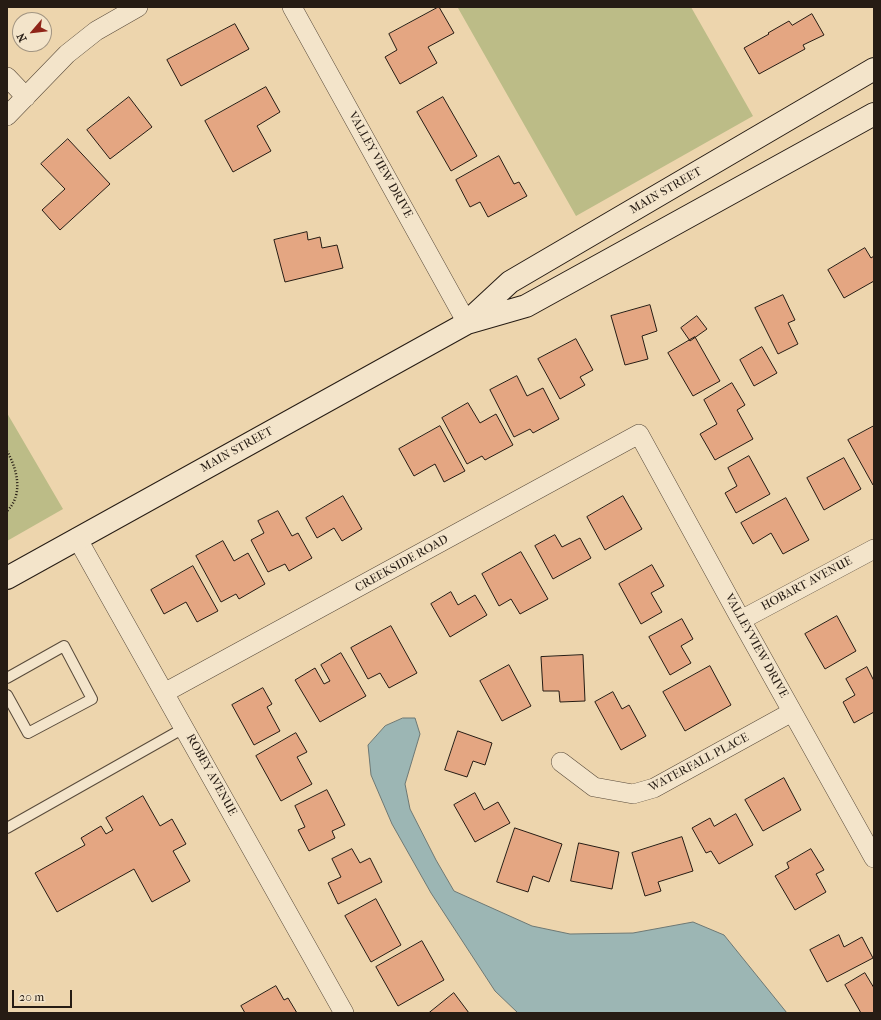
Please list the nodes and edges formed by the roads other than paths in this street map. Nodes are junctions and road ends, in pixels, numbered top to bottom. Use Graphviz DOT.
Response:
graph roads {
  1 [pos="138,7"];
  2 [pos="292,7"];
  3 [pos="874,69"];
  4 [pos="7,77"];
  5 [pos="26,96"];
  6 [pos="874,114"];
  7 [pos="7,116"];
  8 [pos="467,323"];
  9 [pos="639,434"];
  10 [pos="77,538"];
  11 [pos="874,549"];
  12 [pos="7,578"];
  13 [pos="741,620"];
  14 [pos="7,678"];
  15 [pos="164,693"];
  16 [pos="7,695"];
  17 [pos="792,712"];
  18 [pos="184,728"];
  19 [pos="561,762"];
  20 [pos="7,828"];
  21 [pos="874,858"];
  22 [pos="344,1013"];
  1 -- 5 [label="street"];
  2 -- 8 [label="street, VALLEY VIEW DRIVE"];
  3 -- 8 [label="main road, MAIN STREET"];
  4 -- 5 [label="street"];
  5 -- 7 [label="street"];
  6 -- 8 [label="main road, MAIN STREET"];
  8 -- 10 [label="main road, MAIN STREET"];
  9 -- 13 [label="street, VALLEYVIEW DRIVE"];
  9 -- 15 [label="street, CREEKSIDE ROAD"];
  10 -- 12 [label="main road, MAIN STREET"];
  10 -- 15 [label="street, ROBEY AVENUE"];
  11 -- 13 [label="street, HOBART AVENUE"];
  13 -- 17 [label="street, VALLEYVIEW DRIVE"];
  14 -- 16 [label="lane"];
  15 -- 18 [label="street, ROBEY AVENUE"];
  17 -- 19 [label="street, WATERFALL PLACE"];
  17 -- 21 [label="street, VALLEYVIEW DRIVE"];
  18 -- 20 [label="lane"];
  18 -- 22 [label="street, ROBEY AVENUE"];
}
